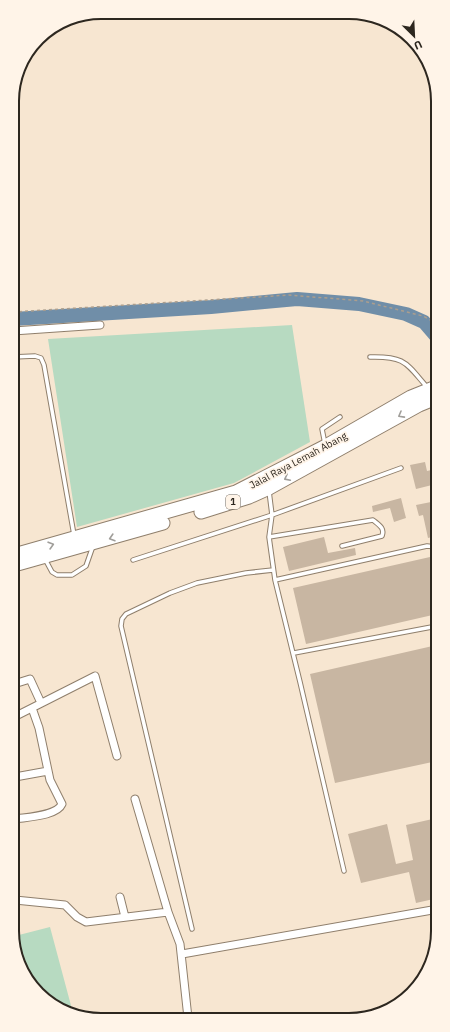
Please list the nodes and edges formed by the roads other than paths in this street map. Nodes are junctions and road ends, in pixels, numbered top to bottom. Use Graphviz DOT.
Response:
graph roads {
  1 [pos="100,325"];
  2 [pos="19,331"];
  3 [pos="19,357"];
  4 [pos="370,357"];
  5 [pos="431,389"];
  6 [pos="431,393"];
  7 [pos="431,395"];
  8 [pos="340,417"];
  9 [pos="326,446"];
  10 [pos="401,468"];
  11 [pos="269,488"];
  12 [pos="272,515"];
  13 [pos="269,537"];
  14 [pos="74,538"];
  15 [pos="94,543"];
  16 [pos="342,546"];
  17 [pos="431,546"];
  18 [pos="19,554"];
  19 [pos="44,557"];
  20 [pos="133,560"];
  21 [pos="19,564"];
  22 [pos="273,570"];
  23 [pos="275,580"];
  24 [pos="431,627"];
  25 [pos="294,654"];
  26 [pos="19,682"];
  27 [pos="41,703"];
  28 [pos="32,708"];
  29 [pos="19,715"];
  30 [pos="117,756"];
  31 [pos="48,771"];
  32 [pos="19,776"];
  33 [pos="134,799"];
  34 [pos="19,818"];
  35 [pos="344,871"];
  36 [pos="120,897"];
  37 [pos="19,900"];
  38 [pos="431,910"];
  39 [pos="168,912"];
  40 [pos="125,917"];
  41 [pos="192,929"];
  42 [pos="182,954"];
  43 [pos="188,1013"];
  1 -- 2 [label="street"];
  3 -- 14 [label="lane"];
  4 -- 5 [label="lane"];
  6 -- 9 [label="highway, Jalal Raya Lemah Abang / 1"];
  7 -- 11 [label="highway, Jalal Raya Lemah Abang / 1, one-way"];
  8 -- 9 [label="lane"];
  9 -- 14 [label="highway, Jalal Raya Lemah Abang / 1"];
  10 -- 12 [label="lane"];
  11 -- 12 [label="lane"];
  11 -- 15 [label="highway, Jalal Raya Lemah Abang / 1, one-way"];
  12 -- 13 [label="lane"];
  12 -- 20 [label="lane"];
  13 -- 16 [label="lane"];
  13 -- 22 [label="lane"];
  18 -- 14 [label="highway, Jalal Raya Lemah Abang / 1, one-way"];
  15 -- 19 [label="highway, Jalal Raya Lemah Abang / 1"];
  15 -- 19 [label="lane"];
  17 -- 23 [label="lane"];
  19 -- 21 [label="highway, Jalal Raya Lemah Abang / 1"];
  22 -- 23 [label="lane"];
  22 -- 41 [label="lane"];
  23 -- 25 [label="lane"];
  24 -- 25 [label="lane"];
  25 -- 35 [label="lane"];
  26 -- 27 [label="street"];
  27 -- 28 [label="street"];
  27 -- 30 [label="street"];
  28 -- 29 [label="street"];
  28 -- 31 [label="street"];
  31 -- 32 [label="street"];
  31 -- 34 [label="street"];
  33 -- 39 [label="street"];
  36 -- 40 [label="street"];
  37 -- 40 [label="street"];
  38 -- 42 [label="street"];
  39 -- 40 [label="street"];
  39 -- 42 [label="street"];
  42 -- 43 [label="street"];
}
